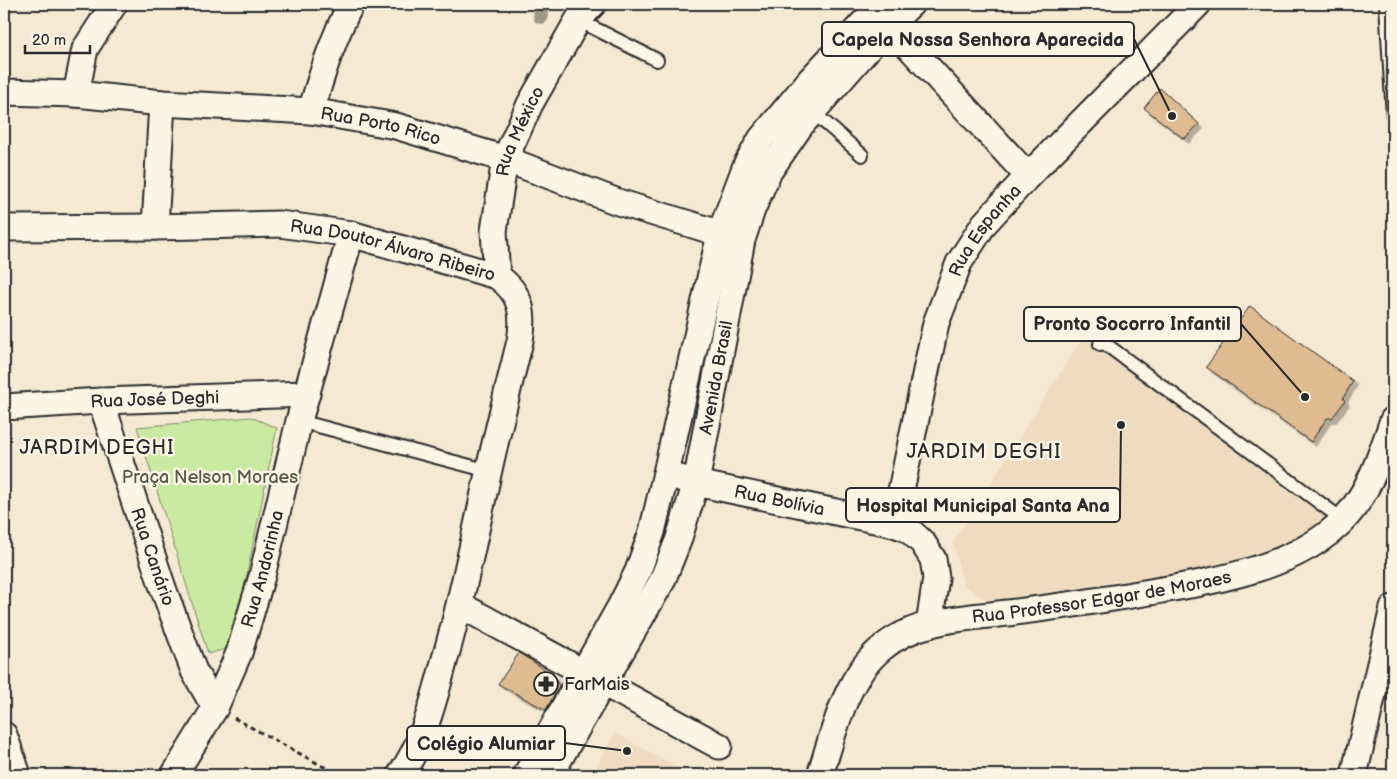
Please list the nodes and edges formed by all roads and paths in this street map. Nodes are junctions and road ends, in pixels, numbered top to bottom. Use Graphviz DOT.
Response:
graph roads {
  1 [pos="114,4"];
  2 [pos="351,4"];
  3 [pos="911,4"];
  4 [pos="1198,4"];
  5 [pos="1386,4"];
  6 [pos="585,12"];
  7 [pos="885,15"];
  8 [pos="657,60"];
  9 [pos="4,92"];
  10 [pos="76,94"];
  11 [pos="162,103"];
  12 [pos="311,111"];
  13 [pos="813,112"];
  14 [pos="1393,116"];
  15 [pos="862,155"];
  16 [pos="505,159"];
  17 [pos="1028,176"];
  18 [pos="155,227"];
  19 [pos="4,228"];
  20 [pos="351,234"];
  21 [pos="731,237"];
  22 [pos="497,276"];
  23 [pos="1100,344"];
  24 [pos="307,394"];
  25 [pos="101,401"];
  26 [pos="4,407"];
  27 [pos="1393,420"];
  28 [pos="299,421"];
  29 [pos="489,471"];
  30 [pos="666,473"];
  31 [pos="696,483"];
  32 [pos="1343,520"];
  33 [pos="894,524"];
  34 [pos="460,605"];
  35 [pos="1393,608"];
  36 [pos="929,626"];
  37 [pos="594,678"];
  38 [pos="215,708"];
  39 [pos="4,735"];
  40 [pos="719,746"];
  41 [pos="18,775"];
  42 [pos="174,775"];
  43 [pos="338,775"];
  44 [pos="400,775"];
  45 [pos="526,775"];
  46 [pos="550,775"];
  47 [pos="820,775"];
  48 [pos="1354,775"];
  1 -- 10 [label="street"];
  2 -- 12 [label="street"];
  3 -- 7 [label="street, Avenida Brasil"];
  4 -- 17 [label="street, Rua Espanha"];
  5 -- 14 [label="lane"];
  6 -- 8 [label="lane"];
  6 -- 16 [label="street, Rua México"];
  7 -- 13 [label="street, Avenida Brasil"];
  7 -- 17 [label="street"];
  7 -- 21 [label="street, Avenida Brasil"];
  9 -- 10 [label="street, Rua Porto Rico"];
  10 -- 11 [label="street, Rua Porto Rico"];
  11 -- 12 [label="street, Rua Porto Rico"];
  11 -- 18 [label="street"];
  12 -- 16 [label="street, Rua Porto Rico"];
  13 -- 15 [label="lane"];
  13 -- 21 [label="street, Avenida Brasil"];
  16 -- 21 [label="street, Rua Porto Rico"];
  16 -- 22 [label="street, Rua México"];
  17 -- 33 [label="street, Rua Espanha"];
  18 -- 19 [label="street, Rua Doutor Álvaro Ribeiro"];
  18 -- 20 [label="street, Rua Doutor Álvaro Ribeiro"];
  20 -- 22 [label="street, Rua Doutor Álvaro Ribeiro"];
  20 -- 24 [label="street, Rua Andorinha"];
  21 -- 30 [label="street, Avenida Brasil"];
  21 -- 31 [label="street, Avenida Brasil"];
  22 -- 29 [label="street, Rua Doutor Álvaro Ribeiro"];
  23 -- 32 [label="lane"];
  24 -- 25 [label="street, Rua José Deghi"];
  24 -- 28 [label="street, Rua Andorinha"];
  25 -- 26 [label="street, Rua José Deghi"];
  25 -- 38 [label="street, Rua Canário"];
  27 -- 32 [label="street, Rua Professor Edgar de Moraes"];
  28 -- 29 [label="lane"];
  28 -- 38 [label="street, Rua Andorinha"];
  29 -- 34 [label="street, Rua Doutor Álvaro Ribeiro"];
  30 -- 31 [label="street, Rua Bolívia"];
  30 -- 37 [label="street, Avenida Brasil"];
  31 -- 33 [label="street, Rua Bolívia"];
  31 -- 37 [label="street, Avenida Brasil"];
  32 -- 36 [label="street, Rua Professor Edgar de Moraes"];
  33 -- 36 [label="street, Rua Bolívia"];
  34 -- 37 [label="street"];
  34 -- 44 [label="street, Rua Doutor Álvaro Ribeiro"];
  35 -- 48 [label="street"];
  36 -- 47 [label="street, Rua Professor Edgar de Moraes"];
  37 -- 40 [label="street"];
  37 -- 45 [label="street, Avenida Brasil"];
  37 -- 46 [label="street, Avenida Brasil"];
  38 -- 42 [label="street, Rua Andorinha"];
  38 -- 43 [label="path"];
  39 -- 41 [label="street"];
}
